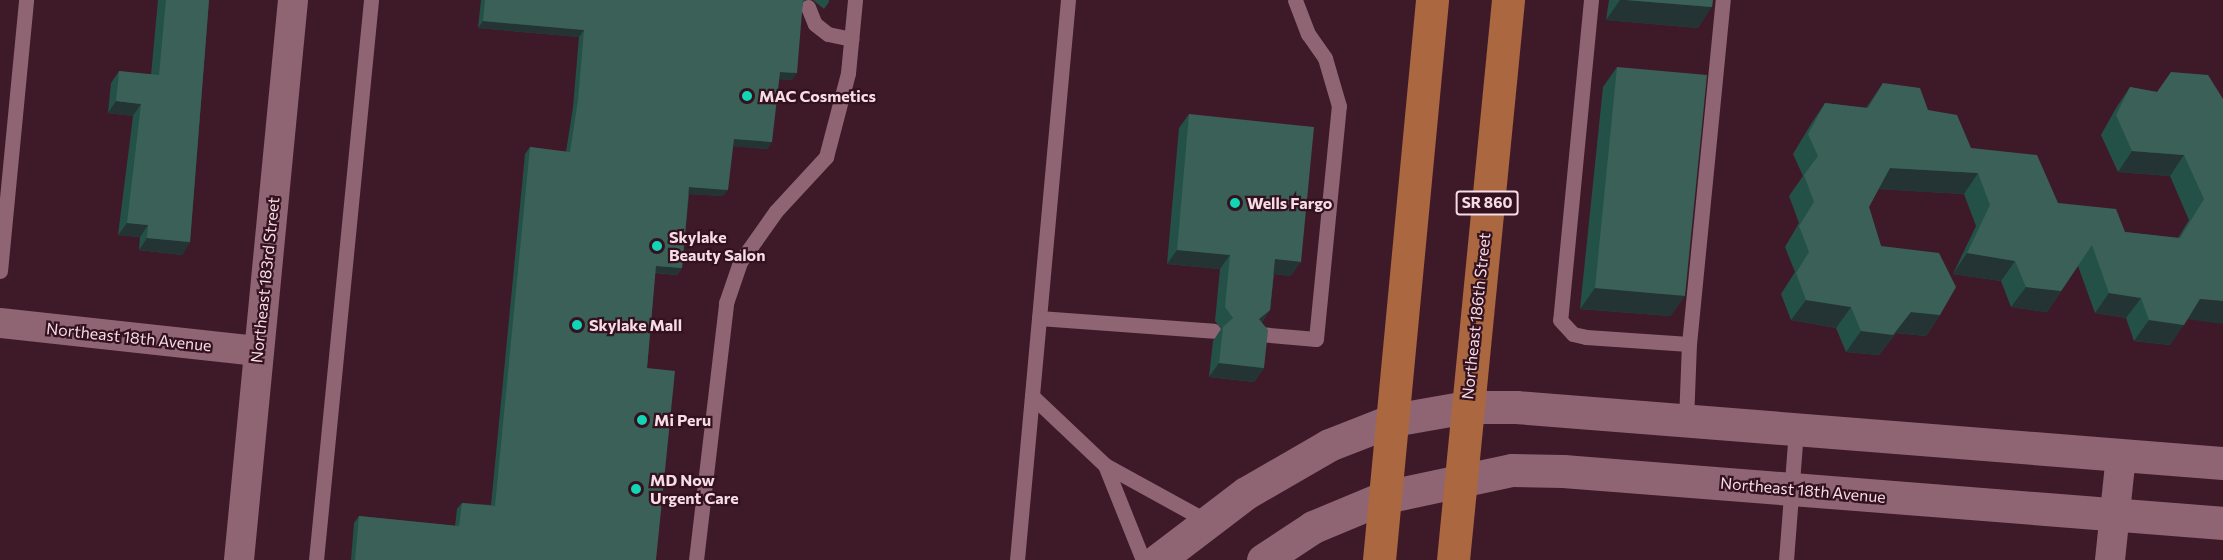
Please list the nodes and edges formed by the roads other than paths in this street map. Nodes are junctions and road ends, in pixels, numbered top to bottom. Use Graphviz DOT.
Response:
graph roads {
  1 [pos="27,0"];
  2 [pos="293,0"];
  3 [pos="371,0"];
  4 [pos="855,0"];
  5 [pos="1068,0"];
  6 [pos="1295,0"];
  7 [pos="1432,0"];
  8 [pos="1508,0"];
  9 [pos="1591,0"];
  10 [pos="1724,0"];
  11 [pos="808,8"];
  12 [pos="851,39"];
  13 [pos="0,271"];
  14 [pos="1039,318"];
  15 [pos="0,323"];
  16 [pos="1214,331"];
  17 [pos="1259,334"];
  18 [pos="1689,344"];
  19 [pos="258,351"];
  20 [pos="1032,396"];
  21 [pos="1467,407"];
  22 [pos="1392,420"];
  23 [pos="1686,421"];
  24 [pos="1796,430"];
  25 [pos="2121,455"];
  26 [pos="2223,463"];
  27 [pos="1106,465"];
  28 [pos="1461,479"];
  29 [pos="1791,489"];
  30 [pos="1385,497"];
  31 [pos="2115,514"];
  32 [pos="1207,521"];
  33 [pos="2223,523"];
  34 [pos="239,560"];
  35 [pos="316,560"];
  36 [pos="696,560"];
  37 [pos="1017,560"];
  38 [pos="1143,560"];
  39 [pos="1158,560"];
  40 [pos="1263,560"];
  41 [pos="1378,560"];
  42 [pos="1453,560"];
  43 [pos="1786,560"];
  44 [pos="2110,560"];
  1 -- 13 [label="lane"];
  2 -- 19 [label="street, Northeast 183rd Street"];
  3 -- 35 [label="lane"];
  4 -- 12 [label="lane"];
  5 -- 14 [label="lane"];
  6 -- 17 [label="lane"];
  7 -- 22 [label="main road"];
  8 -- 21 [label="main road, Northeast 186th Street / SR 860"];
  9 -- 18 [label="lane"];
  10 -- 18 [label="lane"];
  11 -- 12 [label="lane"];
  12 -- 36 [label="lane"];
  14 -- 16 [label="lane"];
  14 -- 20 [label="lane"];
  15 -- 19 [label="street, Northeast 18th Avenue"];
  18 -- 23 [label="lane"];
  19 -- 34 [label="street, Northeast 183rd Street"];
  20 -- 27 [label="lane"];
  20 -- 37 [label="lane"];
  21 -- 22 [label="street"];
  21 -- 23 [label="street"];
  21 -- 28 [label="main road, Northeast 186th Street / SR 860"];
  22 -- 30 [label="main road"];
  22 -- 32 [label="street"];
  23 -- 24 [label="street"];
  24 -- 25 [label="street"];
  24 -- 29 [label="lane"];
  25 -- 26 [label="street"];
  25 -- 31 [label="street"];
  27 -- 32 [label="lane"];
  27 -- 38 [label="lane"];
  28 -- 29 [label="street, Northeast 18th Avenue"];
  28 -- 30 [label="street, Northeast 18th Avenue"];
  28 -- 42 [label="main road, Northeast 186th Street / SR 860"];
  29 -- 31 [label="street, Northeast 18th Avenue"];
  29 -- 43 [label="lane"];
  30 -- 40 [label="street, Northeast 18th Avenue"];
  30 -- 41 [label="main road"];
  31 -- 33 [label="street, Northeast 18th Avenue"];
  31 -- 44 [label="street"];
  32 -- 39 [label="street"];
}
